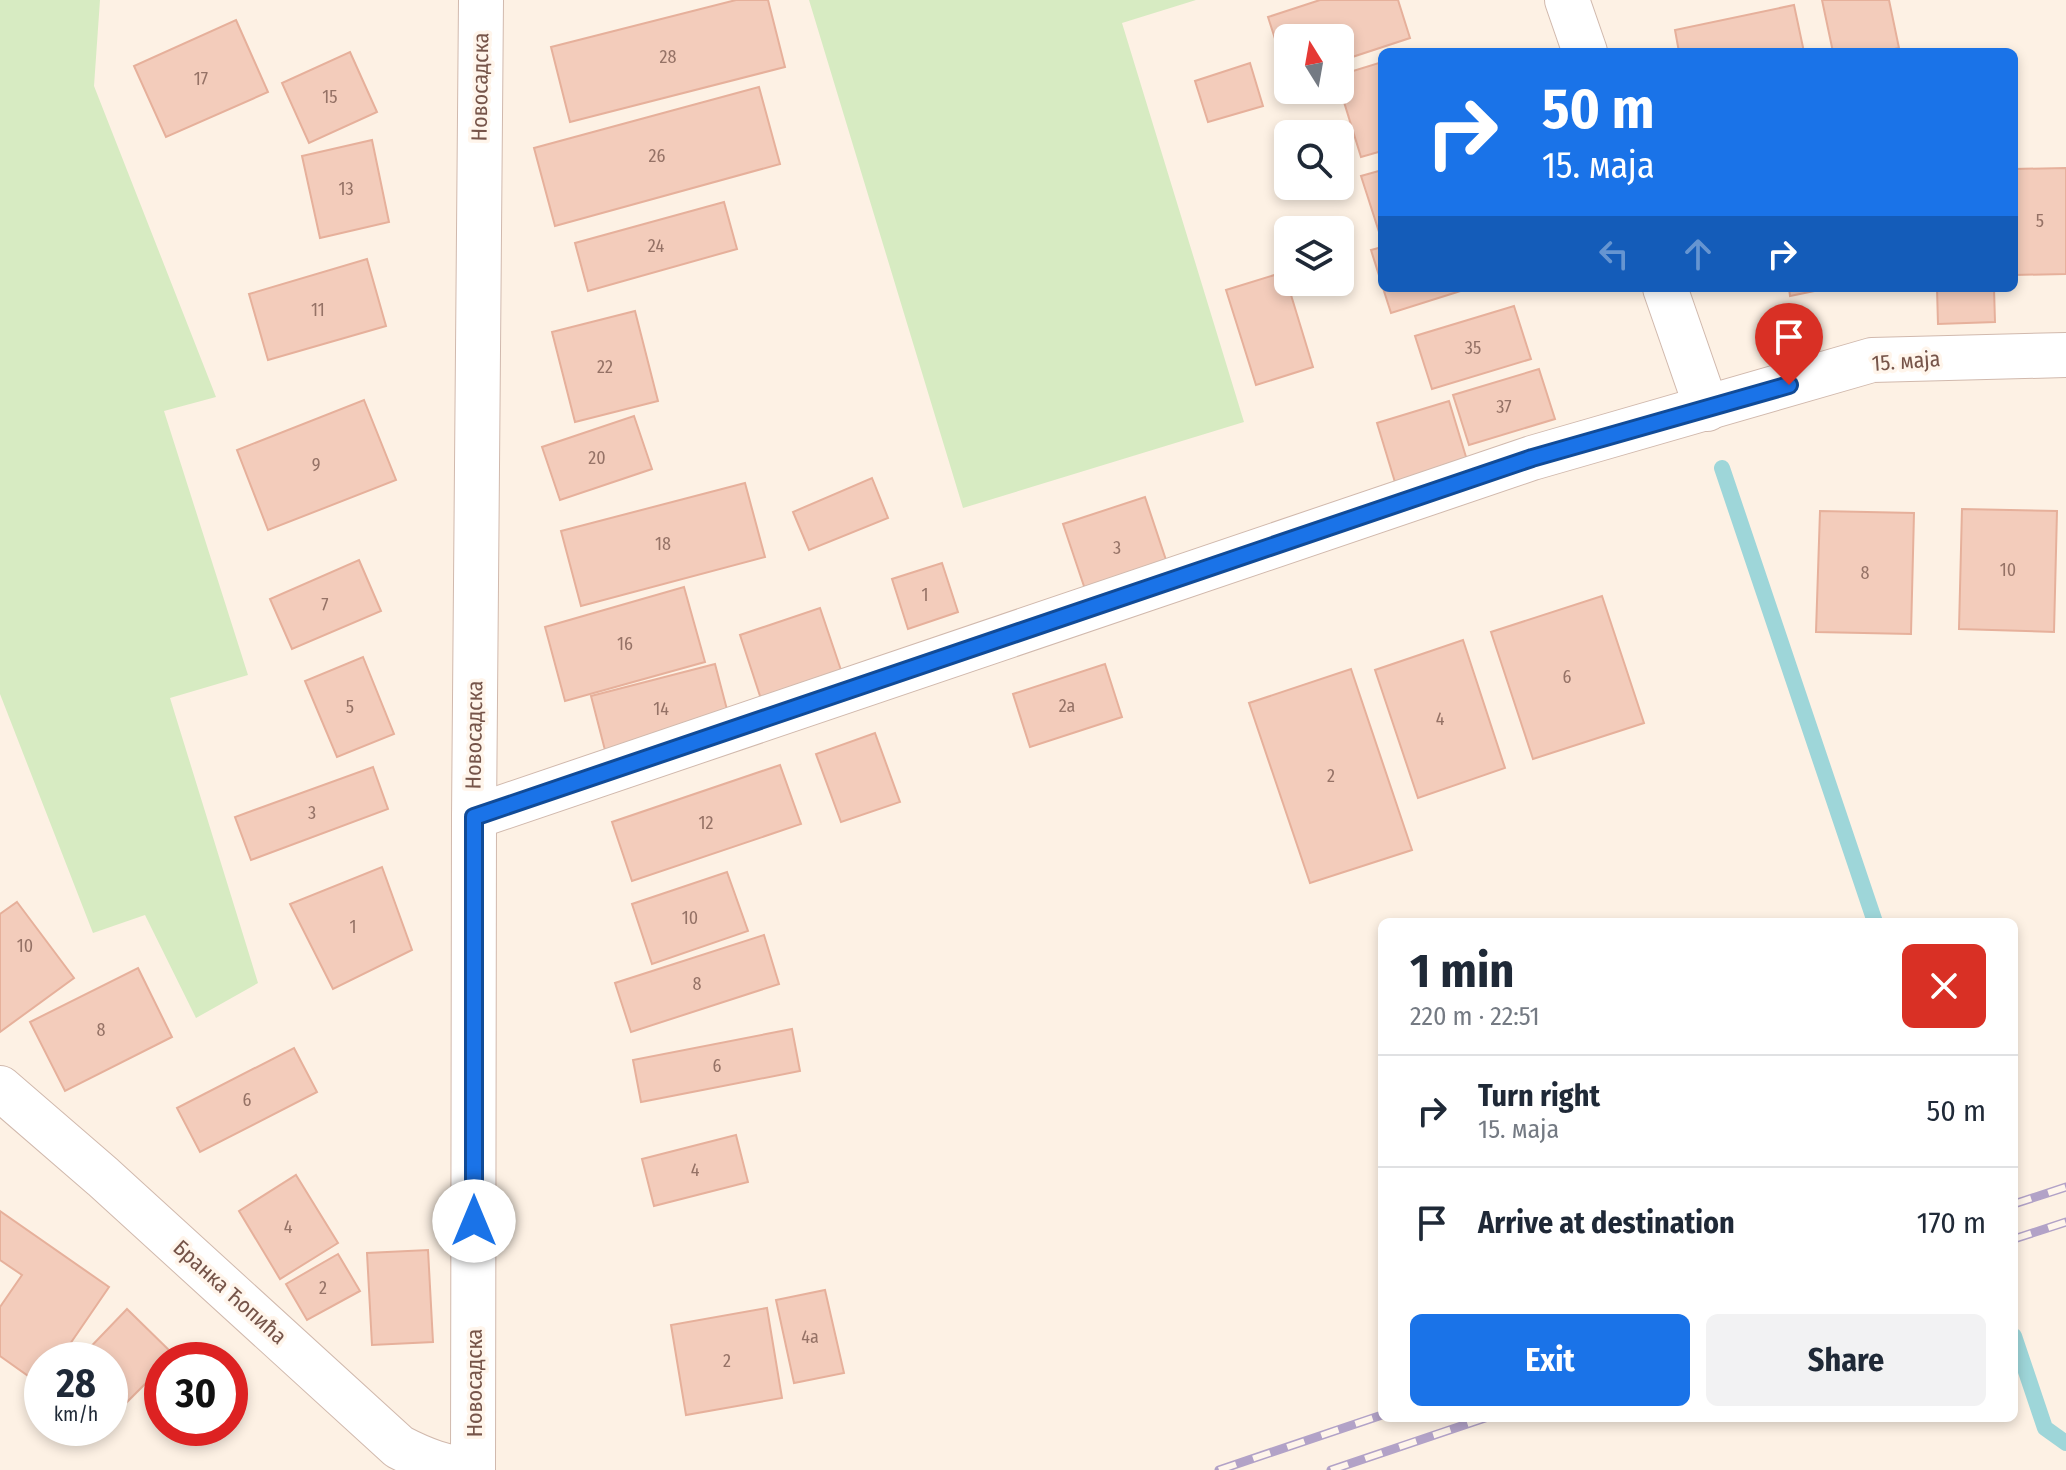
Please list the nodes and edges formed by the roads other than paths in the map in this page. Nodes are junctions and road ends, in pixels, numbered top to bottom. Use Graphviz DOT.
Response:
graph roads {
  1 [pos="481,0"];
  2 [pos="1567,0"];
  3 [pos="1584,48"];
  4 [pos="1666,292"];
  5 [pos="2066,355"];
  6 [pos="1707,409"];
  7 [pos="474,817"];
  8 [pos="0,1088"];
  9 [pos="473,1470"];
  1 -- 7 [label="street, Новосадска"];
  2 -- 3 [label="street"];
  4 -- 6 [label="street"];
  5 -- 6 [label="street, 15. маја"];
  6 -- 7 [label="street, 15. маја"];
  7 -- 9 [label="street, Новосадска"];
  8 -- 9 [label="street, Бранка Ћопића"];
}
